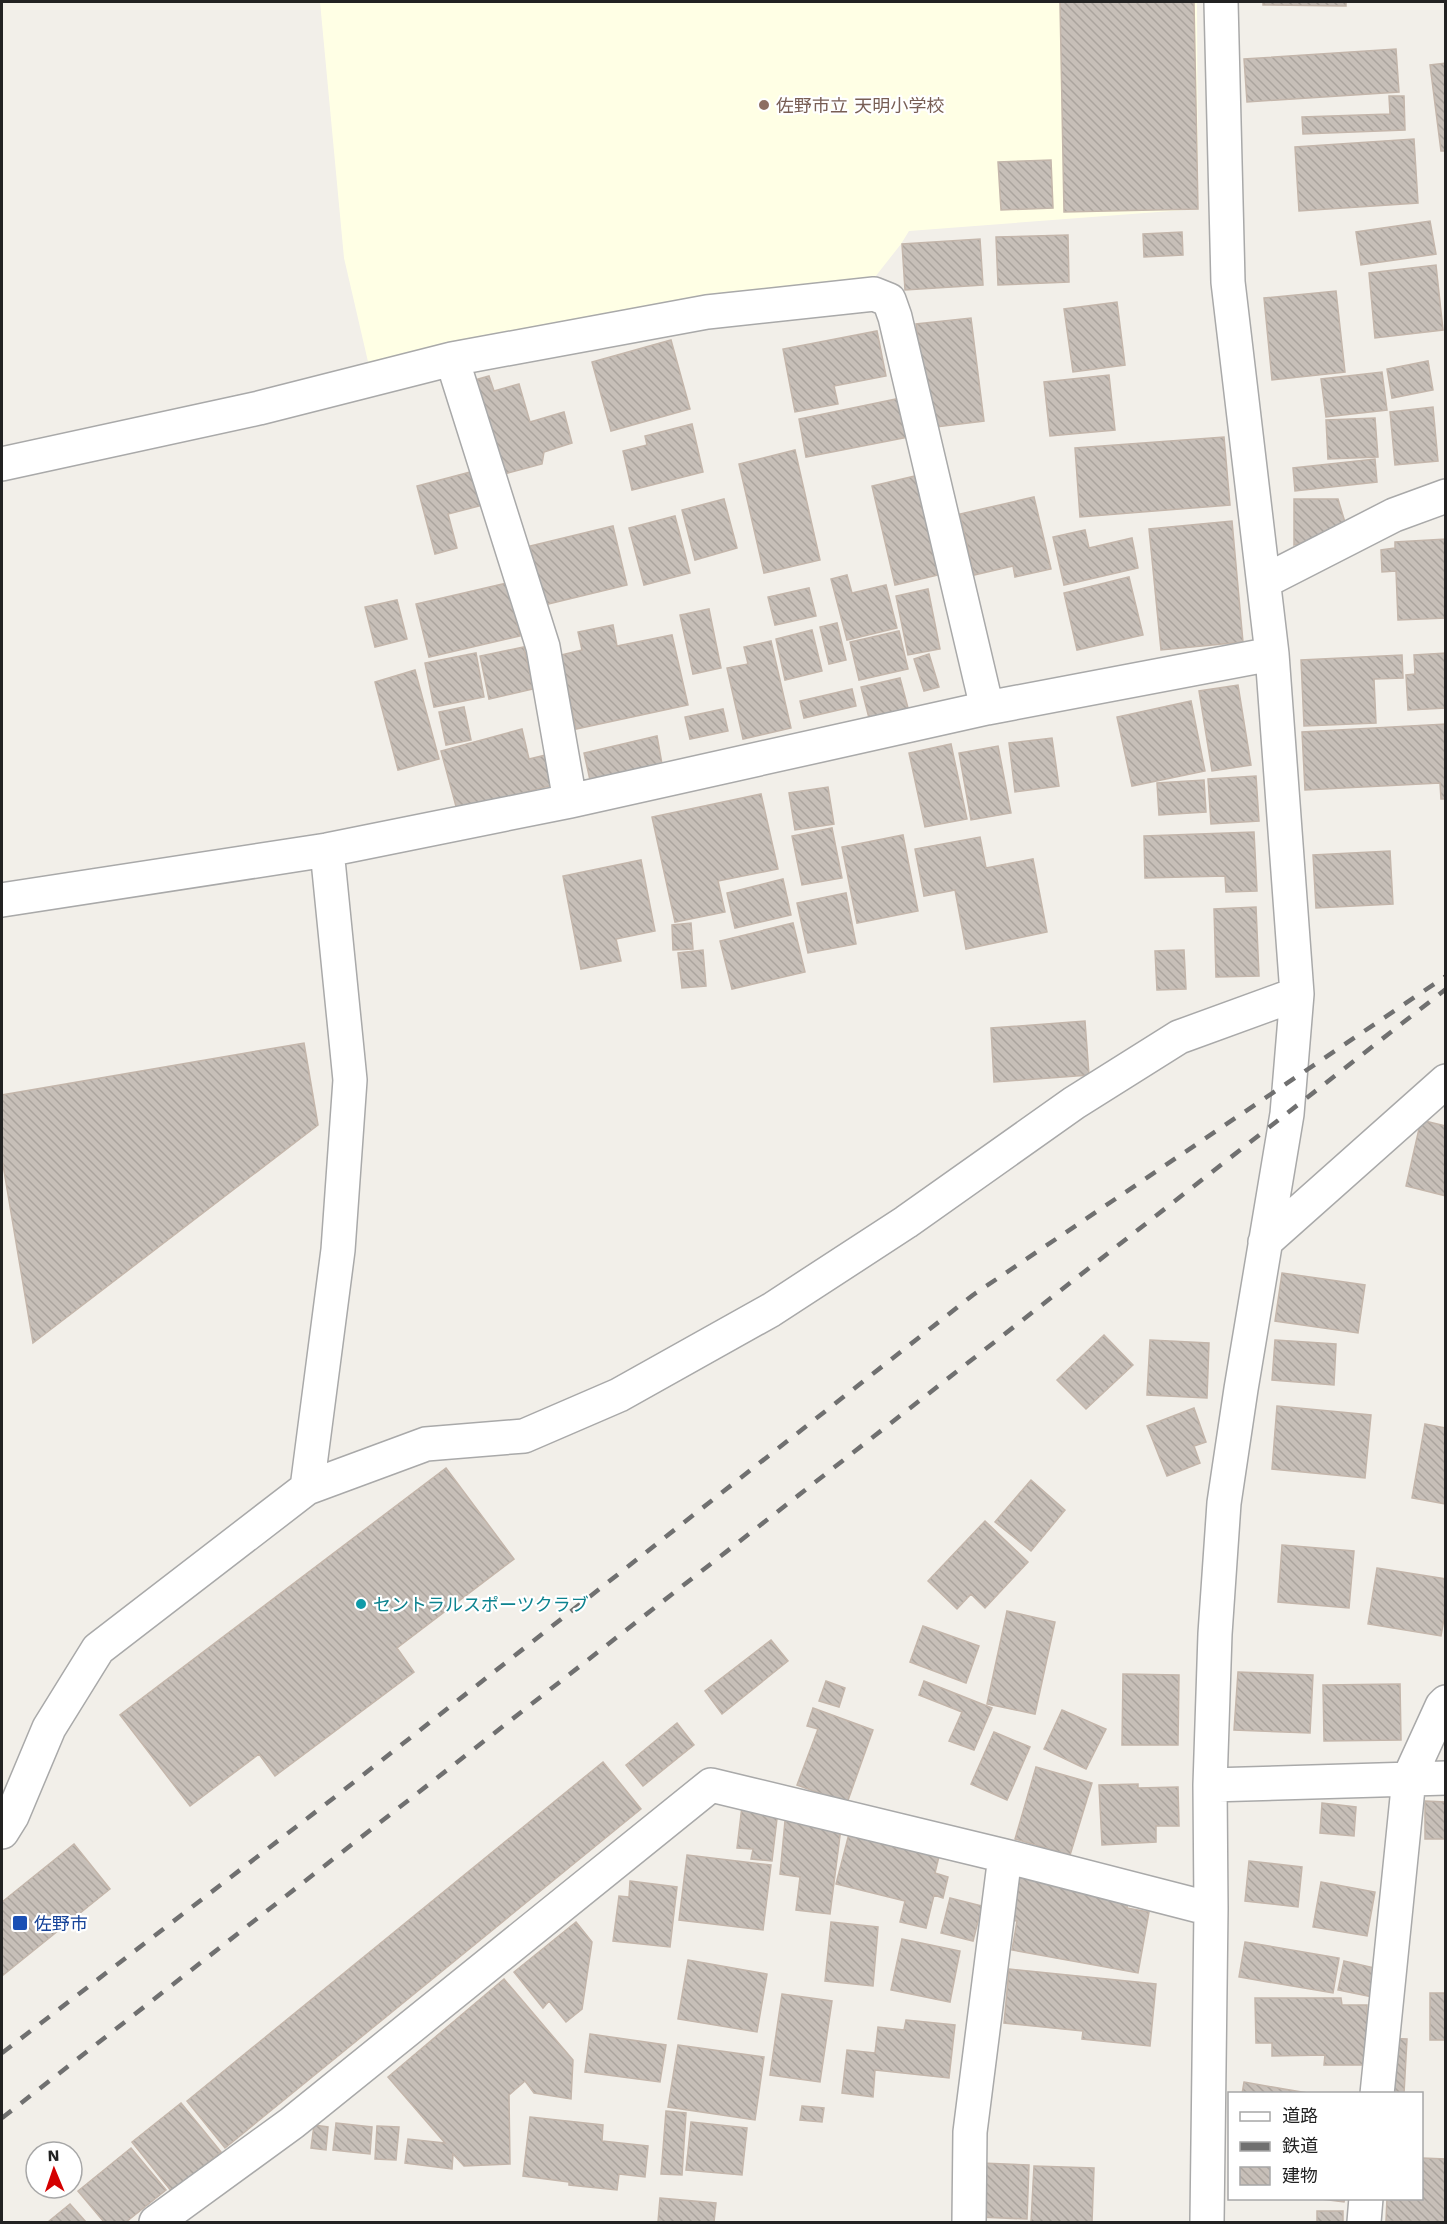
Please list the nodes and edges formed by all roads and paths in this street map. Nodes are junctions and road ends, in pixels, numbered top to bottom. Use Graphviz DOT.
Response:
graph roads {
  1 [pos="1221,2"];
  2 [pos="452,359"];
  3 [pos="2,465"];
  4 [pos="1446,496"];
  5 [pos="1265,580"];
  6 [pos="1272,654"];
  7 [pos="987,708"];
  8 [pos="570,801"];
  9 [pos="327,850"];
  10 [pos="2,900"];
  11 [pos="1297,994"];
  12 [pos="1446,1081"];
  13 [pos="1266,1242"];
  14 [pos="307,1488"];
  15 [pos="1446,1702"];
  16 [pos="1409,1778"];
  17 [pos="1446,1778"];
  18 [pos="1210,1785"];
  19 [pos="2,1832"];
  20 [pos="1005,1856"];
  21 [pos="1211,1909"];
  22 [pos="1377,2092"];
  23 [pos="1366,2200"];
  24 [pos="156,2223"];
  25 [pos="969,2223"];
  26 [pos="1207,2223"];
  27 [pos="1364,2223"];
  1 -- 5 [label="street"];
  2 -- 3 [label="street"];
  2 -- 7 [label="street"];
  2 -- 8 [label="street"];
  4 -- 5 [label="street"];
  5 -- 6 [label="street"];
  6 -- 7 [label="street"];
  6 -- 11 [label="street"];
  7 -- 8 [label="street"];
  8 -- 9 [label="street"];
  9 -- 10 [label="street"];
  9 -- 14 [label="street"];
  11 -- 13 [label="street"];
  11 -- 14 [label="street"];
  12 -- 13 [label="street"];
  13 -- 18 [label="street"];
  14 -- 19 [label="street"];
  15 -- 16 [label="street"];
  16 -- 17 [label="street"];
  16 -- 18 [label="street"];
  16 -- 22 [label="street"];
  18 -- 21 [label="street"];
  20 -- 21 [label="street"];
  20 -- 24 [label="street"];
  20 -- 25 [label="street"];
  21 -- 26 [label="street"];
  23 -- 27 [label="street"];
}
